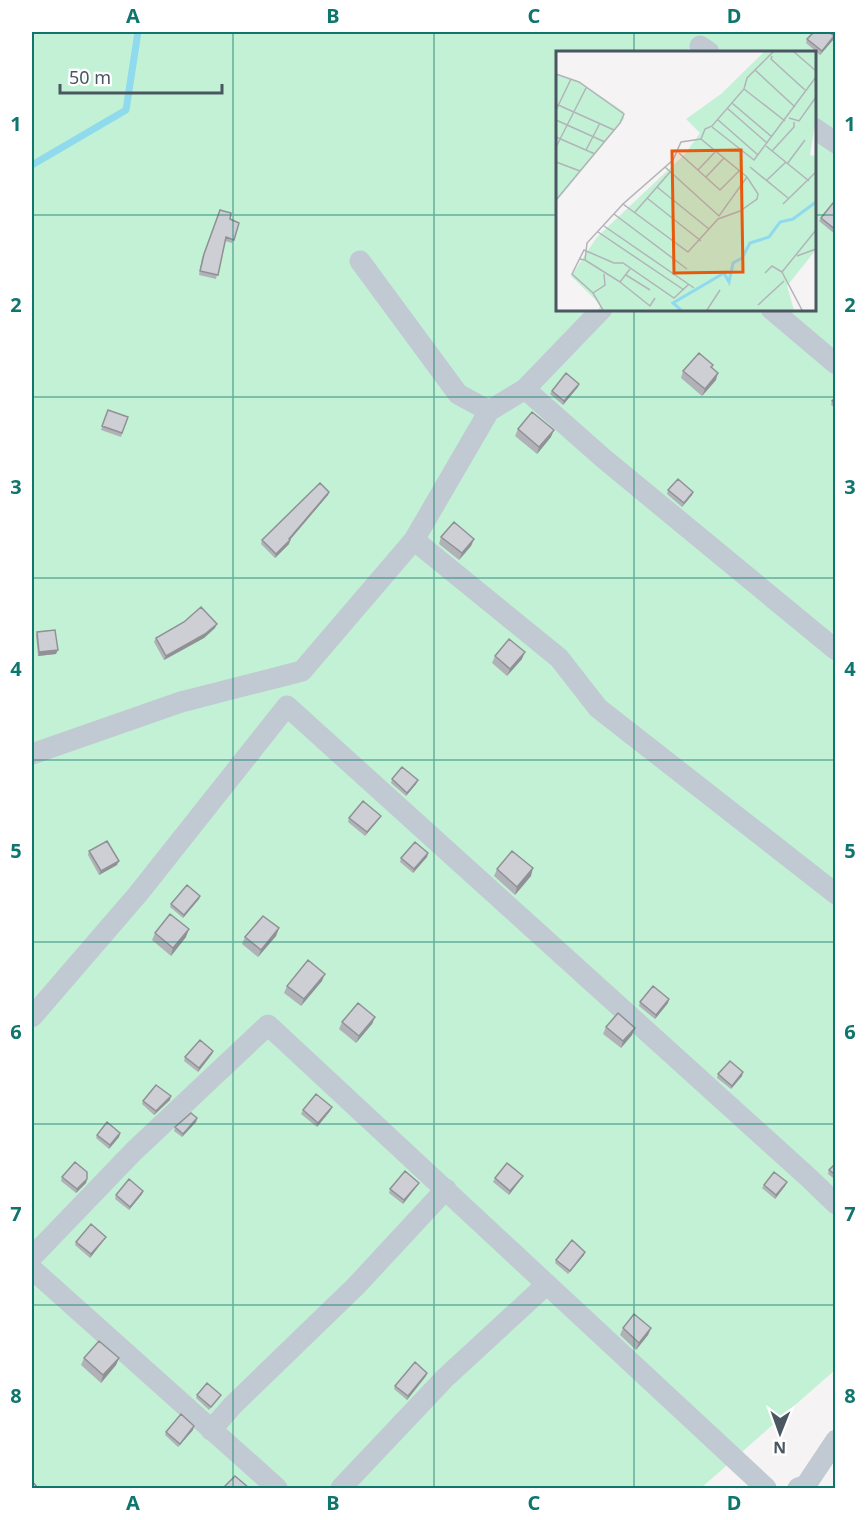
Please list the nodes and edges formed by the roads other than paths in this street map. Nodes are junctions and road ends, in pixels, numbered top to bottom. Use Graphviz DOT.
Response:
graph roads {
  1 [pos="816,129"];
  2 [pos="836,143"];
  3 [pos="360,261"];
  4 [pos="601,310"];
  5 [pos="772,310"];
  6 [pos="836,364"];
  7 [pos="525,389"];
  8 [pos="489,411"];
  9 [pos="414,540"];
  10 [pos="836,650"];
  11 [pos="283,676"];
  12 [pos="287,706"];
  13 [pos="32,754"];
  14 [pos="836,894"];
  15 [pos="32,1017"];
  16 [pos="446,1189"];
  17 [pos="836,1204"];
  18 [pos="32,1257"];
  19 [pos="32,1269"];
  20 [pos="547,1284"];
  21 [pos="211,1430"];
  22 [pos="836,1440"];
  23 [pos="277,1488"];
  24 [pos="341,1488"];
  25 [pos="766,1488"];
  26 [pos="798,1488"];
  1 -- 2 [label="lane"];
  3 -- 8 [label="lane"];
  4 -- 7 [label="lane"];
  5 -- 6 [label="lane"];
  7 -- 8 [label="lane"];
  7 -- 10 [label="lane"];
  8 -- 9 [label="lane"];
  9 -- 11 [label="lane"];
  9 -- 14 [label="lane"];
  11 -- 12 [label="lane"];
  11 -- 13 [label="lane"];
  12 -- 15 [label="lane"];
  12 -- 17 [label="lane"];
  16 -- 18 [label="lane"];
  16 -- 20 [label="lane"];
  16 -- 21 [label="lane"];
  19 -- 21 [label="lane"];
  20 -- 24 [label="lane"];
  20 -- 25 [label="lane"];
  21 -- 23 [label="lane"];
  22 -- 26 [label="lane"];
}
